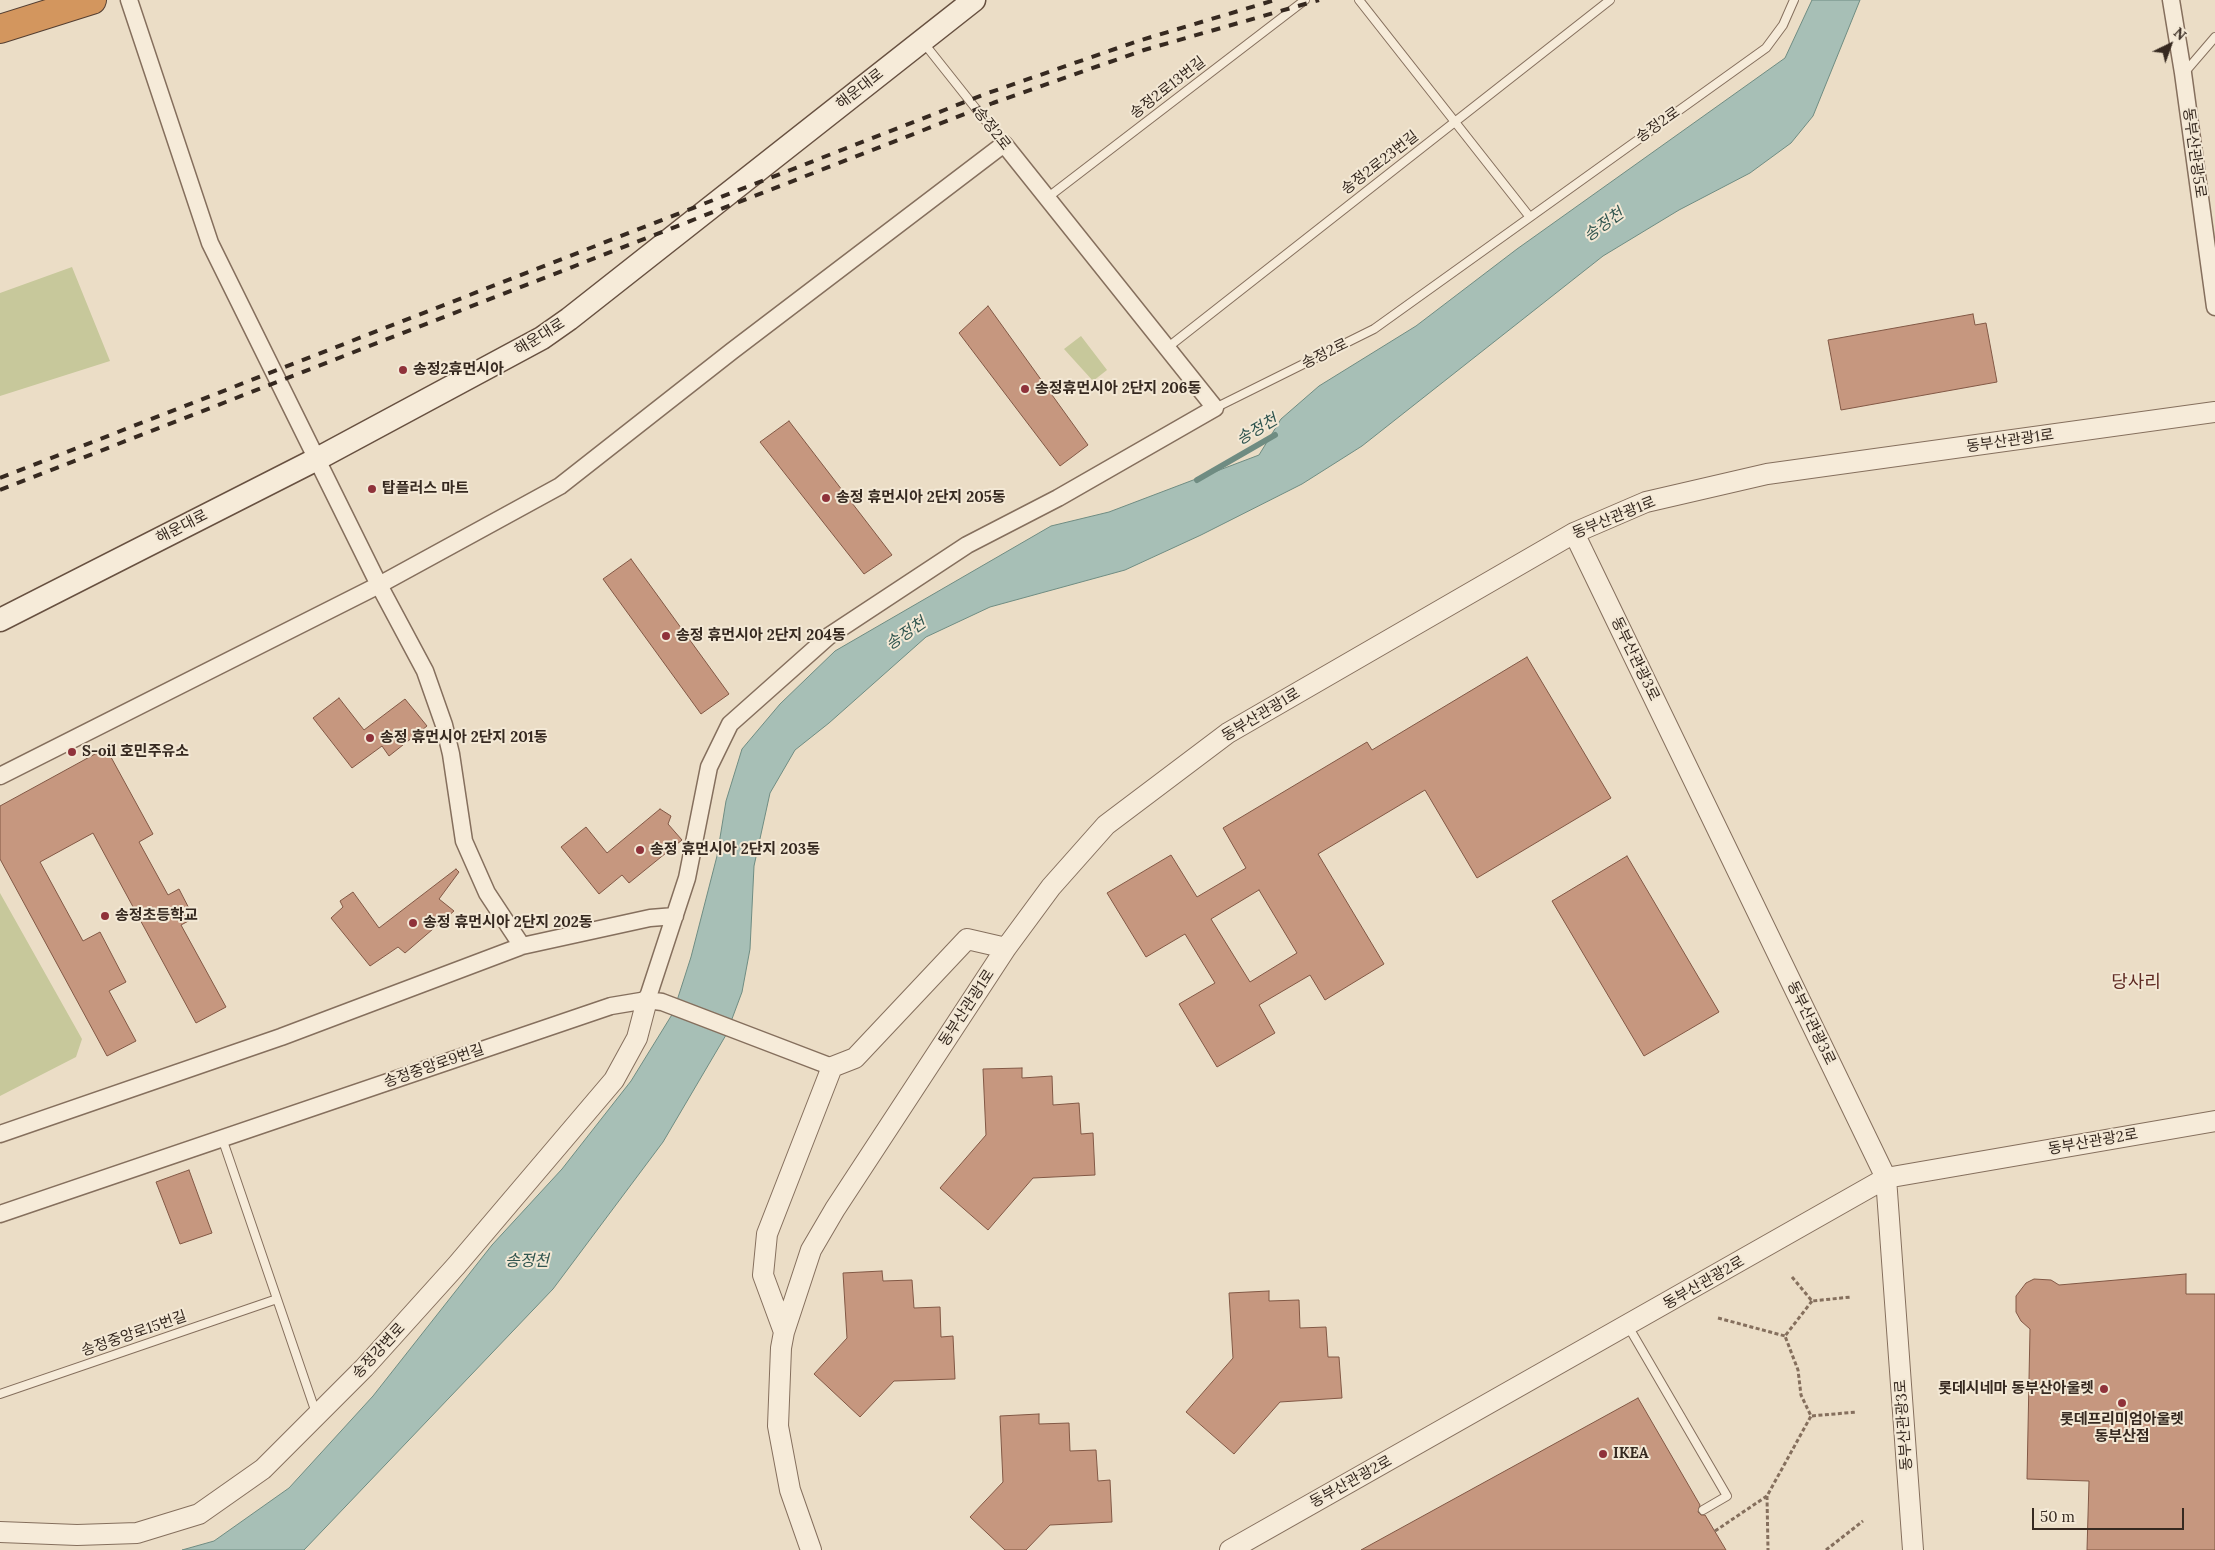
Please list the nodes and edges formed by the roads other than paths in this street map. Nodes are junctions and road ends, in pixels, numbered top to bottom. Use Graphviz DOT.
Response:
graph roads {
  1 [pos="92,0"];
  2 [pos="129,0"];
  3 [pos="974,0"];
  4 [pos="1305,0"];
  5 [pos="1359,0"];
  6 [pos="1610,0"];
  7 [pos="1794,0"];
  8 [pos="2171,0"];
  9 [pos="0,29"];
  10 [pos="2215,37"];
  11 [pos="922,40"];
  12 [pos="2184,73"];
  13 [pos="1455,122"];
  14 [pos="1004,144"];
  15 [pos="1047,198"];
  16 [pos="1529,216"];
  17 [pos="2215,306"];
  18 [pos="1167,348"];
  19 [pos="1215,408"];
  20 [pos="2215,412"];
  21 [pos="317,459"];
  22 [pos="1574,532"];
  23 [pos="379,585"];
  24 [pos="0,620"];
  25 [pos="0,776"];
  26 [pos="675,916"];
  27 [pos="522,946"];
  28 [pos="1006,948"];
  29 [pos="655,1001"];
  30 [pos="832,1067"];
  31 [pos="2215,1120"];
  32 [pos="0,1134"];
  33 [pos="222,1138"];
  34 [pos="1886,1178"];
  35 [pos="0,1214"];
  36 [pos="277,1299"];
  37 [pos="1628,1326"];
  38 [pos="784,1332"];
  39 [pos="0,1394"];
  40 [pos="317,1416"];
  41 [pos="1703,1510"];
  42 [pos="0,1532"];
  43 [pos="811,1550"];
  44 [pos="1230,1550"];
  45 [pos="1913,1550"];
  1 -- 9 [label="highway"];
  2 -- 21 [label="street"];
  3 -- 11 [label="main road, 해운대로"];
  4 -- 15 [label="lane, 송정2로13번길"];
  5 -- 13 [label="lane"];
  6 -- 13 [label="lane, 송정2로23번길"];
  7 -- 16 [label="lane, 송정2로"];
  8 -- 12 [label="street, 동부산관광5로"];
  10 -- 12 [label="lane"];
  11 -- 14 [label="lane, 송정2로"];
  11 -- 21 [label="main road, 해운대로"];
  12 -- 17 [label="street, 동부산관광5로"];
  13 -- 16 [label="lane"];
  13 -- 18 [label="lane, 송정2로23번길"];
  14 -- 15 [label="street, 송정2로"];
  14 -- 23 [label="street"];
  15 -- 18 [label="street, 송정2로"];
  16 -- 19 [label="lane, 송정2로"];
  18 -- 19 [label="street, 송정2로"];
  19 -- 26 [label="street"];
  20 -- 22 [label="street, 동부산관광1로"];
  21 -- 23 [label="street"];
  21 -- 24 [label="main road, 해운대로"];
  22 -- 28 [label="street, 동부산관광1로"];
  22 -- 34 [label="street, 동부산관광3로"];
  23 -- 25 [label="street"];
  23 -- 27 [label="street"];
  26 -- 27 [label="street"];
  26 -- 29 [label="street"];
  27 -- 32 [label="street"];
  28 -- 30 [label="street"];
  28 -- 38 [label="street, 동부산관광1로"];
  29 -- 30 [label="street"];
  29 -- 33 [label="street, 송정중앙로9번길"];
  29 -- 40 [label="street, 송정강변로"];
  30 -- 38 [label="street"];
  31 -- 34 [label="street, 동부산관광2로"];
  33 -- 35 [label="street, 송정중앙로9번길"];
  33 -- 36 [label="lane"];
  34 -- 37 [label="street, 동부산관광2로"];
  34 -- 45 [label="street, 동부산관광3로"];
  36 -- 39 [label="lane, 송정중앙로15번길"];
  36 -- 40 [label="lane"];
  37 -- 41 [label="lane"];
  37 -- 44 [label="street, 동부산관광2로"];
  38 -- 43 [label="street, 동부산관광1로"];
  40 -- 42 [label="street, 송정강변로"];
}
